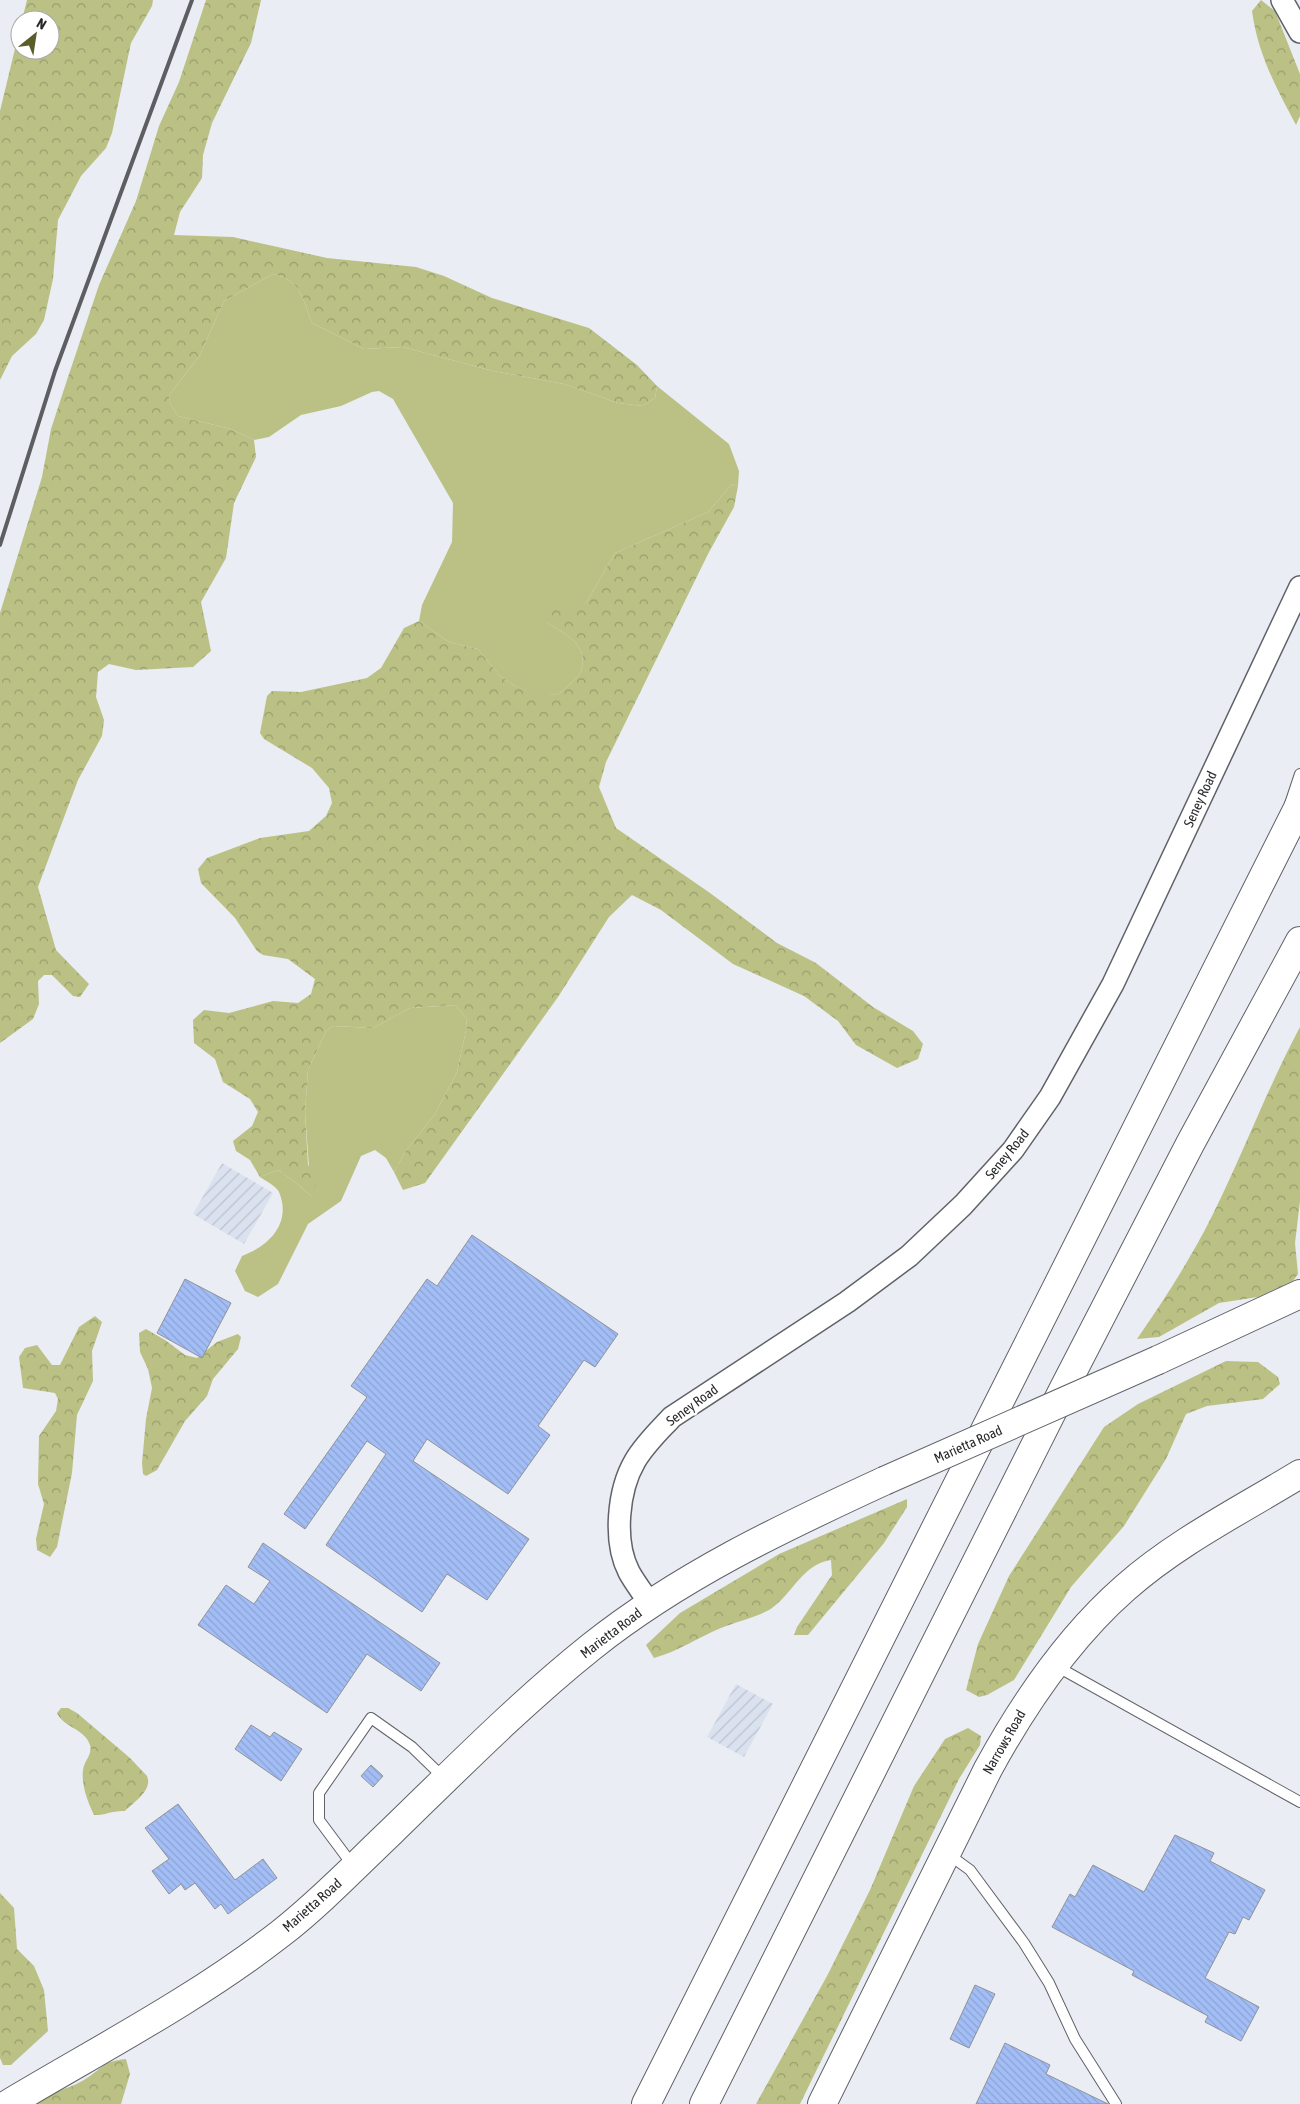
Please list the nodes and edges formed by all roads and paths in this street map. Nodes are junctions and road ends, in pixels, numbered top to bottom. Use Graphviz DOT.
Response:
graph roads {
  1 [pos="1282,0"];
  2 [pos="1300,32"];
  3 [pos="1300,588"];
  4 [pos="1300,774"];
  5 [pos="1300,804"];
  6 [pos="1275,852"];
  7 [pos="1300,941"];
  8 [pos="1300,962"];
  9 [pos="1190,1144"];
  10 [pos="1300,1294"];
  11 [pos="1300,1474"];
  12 [pos="650,1604"];
  13 [pos="1055,1665"];
  14 [pos="445,1779"];
  15 [pos="1300,1802"];
  16 [pos="946,1853"];
  17 [pos="354,1867"];
  18 [pos="8,2104"];
  19 [pos="646,2104"];
  20 [pos="704,2104"];
  21 [pos="822,2104"];
  22 [pos="1116,2104"];
  1 -- 2 [label="street"];
  3 -- 12 [label="street, Seney Road"];
  4 -- 6 [label="lane"];
  5 -- 6 [label="main road"];
  6 -- 19 [label="main road"];
  7 -- 9 [label="main road"];
  8 -- 9 [label="lane"];
  9 -- 20 [label="main road"];
  10 -- 12 [label="main road, Marietta Road, bridge"];
  11 -- 13 [label="main road, Narrows Road"];
  12 -- 14 [label="main road, Marietta Road"];
  13 -- 15 [label="lane"];
  13 -- 16 [label="main road, Narrows Road"];
  14 -- 17 [label="main road, Marietta Road"];
  14 -- 17 [label="lane"];
  16 -- 21 [label="main road, Narrows Road"];
  16 -- 22 [label="lane"];
  17 -- 18 [label="main road, Marietta Road"];
}
